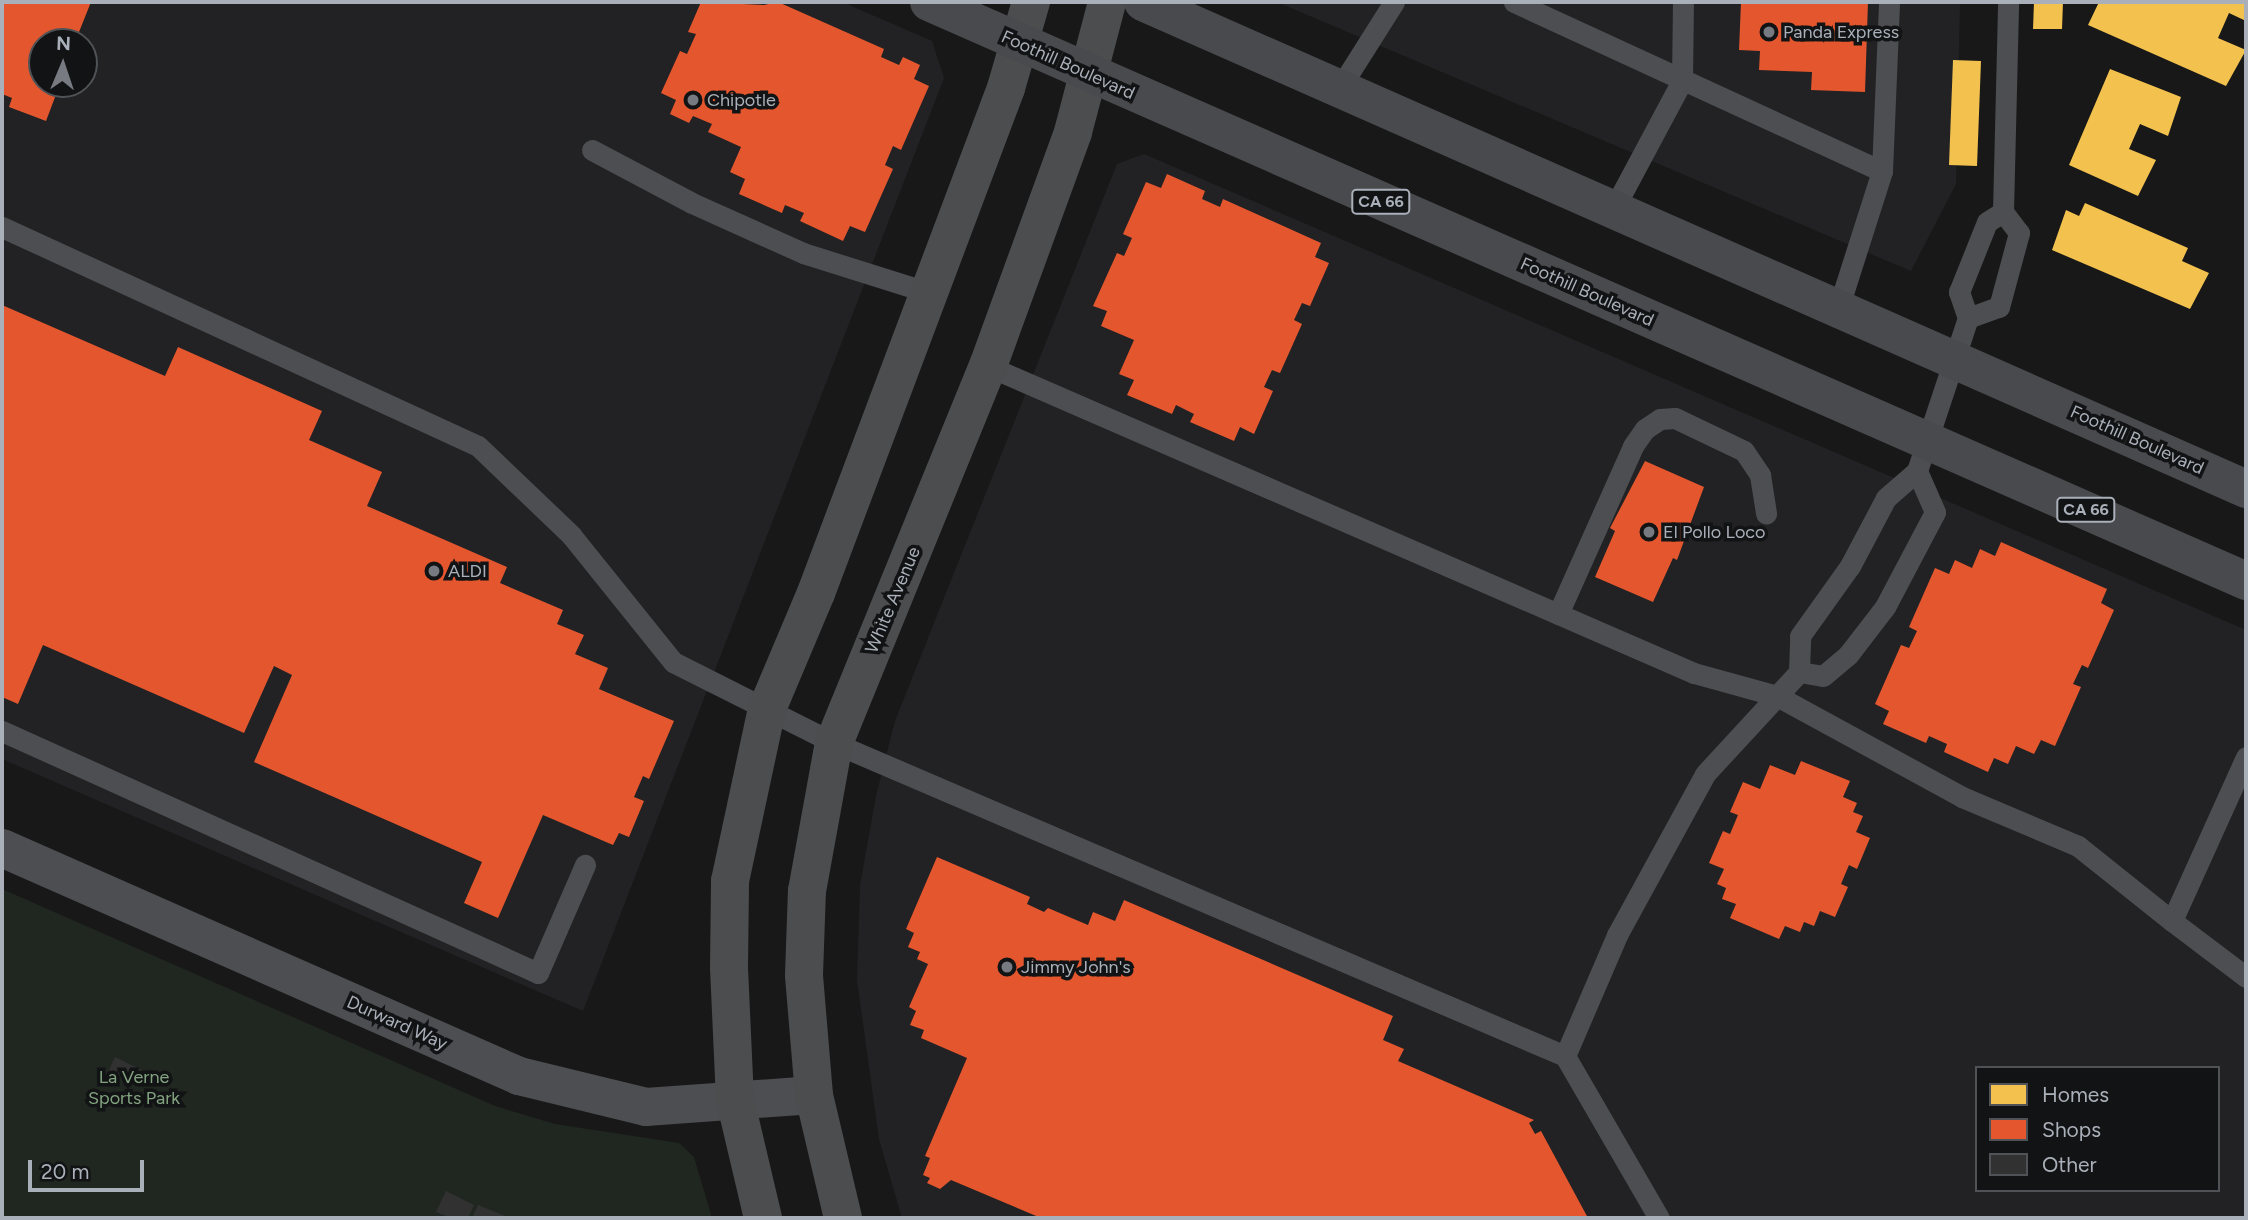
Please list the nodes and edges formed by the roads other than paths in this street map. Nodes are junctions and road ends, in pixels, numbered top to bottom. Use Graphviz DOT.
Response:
graph roads {
  1 [pos="929,2"];
  2 [pos="1031,2"];
  3 [pos="1107,2"];
  4 [pos="1143,2"];
  5 [pos="1394,2"];
  6 [pos="1514,2"];
  7 [pos="1684,2"];
  8 [pos="1889,2"];
  9 [pos="2008,2"];
  10 [pos="1021,45"];
  11 [pos="1090,75"];
  12 [pos="1682,81"];
  13 [pos="1339,89"];
  14 [pos="592,150"];
  15 [pos="1882,171"];
  16 [pos="1614,210"];
  17 [pos="2003,212"];
  18 [pos="2,228"];
  19 [pos="927,292"];
  20 [pos="1838,309"];
  21 [pos="1968,318"];
  22 [pos="1954,359"];
  23 [pos="988,366"];
  24 [pos="1922,456"];
  25 [pos="2246,489"];
  26 [pos="1766,514"];
  27 [pos="2246,581"];
  28 [pos="1558,614"];
  29 [pos="1799,672"];
  30 [pos="1777,696"];
  31 [pos="768,709"];
  32 [pos="2,731"];
  33 [pos="834,743"];
  34 [pos="2246,757"];
  35 [pos="2,848"];
  36 [pos="585,865"];
  37 [pos="2172,921"];
  38 [pos="2246,977"];
  39 [pos="1565,1056"];
  40 [pos="814,1095"];
  41 [pos="735,1100"];
  42 [pos="763,1218"];
  43 [pos="844,1218"];
  44 [pos="1659,1218"];
  1 -- 10 [label="main road, Foothill Boulevard / CA 66"];
  2 -- 10 [label="main road"];
  3 -- 11 [label="main road, White Avenue"];
  4 -- 13 [label="main road, Foothill Boulevard"];
  5 -- 13 [label="lane"];
  6 -- 12 [label="lane"];
  7 -- 12 [label="lane"];
  8 -- 15 [label="lane"];
  9 -- 17 [label="lane"];
  10 -- 11 [label="main road, Foothill Boulevard / CA 66"];
  10 -- 19 [label="main road"];
  11 -- 23 [label="main road, White Avenue"];
  11 -- 24 [label="main road, Foothill Boulevard / CA 66"];
  12 -- 15 [label="lane"];
  12 -- 16 [label="lane"];
  13 -- 16 [label="main road, Foothill Boulevard"];
  14 -- 19 [label="lane"];
  15 -- 20 [label="lane"];
  16 -- 20 [label="main road, Foothill Boulevard"];
  17 -- 21 [label="lane"];
  17 -- 21 [label="lane"];
  18 -- 31 [label="lane"];
  19 -- 31 [label="main road"];
  20 -- 22 [label="main road, Foothill Boulevard"];
  21 -- 22 [label="lane"];
  22 -- 24 [label="lane"];
  22 -- 25 [label="main road, Foothill Boulevard"];
  23 -- 28 [label="lane"];
  23 -- 33 [label="main road, White Avenue"];
  24 -- 27 [label="main road, Foothill Boulevard / CA 66"];
  24 -- 29 [label="lane"];
  24 -- 29 [label="lane"];
  26 -- 28 [label="lane"];
  28 -- 30 [label="lane"];
  29 -- 30 [label="lane"];
  30 -- 37 [label="lane"];
  30 -- 39 [label="lane"];
  31 -- 33 [label="lane"];
  31 -- 41 [label="main road"];
  32 -- 36 [label="lane"];
  33 -- 39 [label="lane"];
  33 -- 40 [label="main road, White Avenue"];
  34 -- 37 [label="lane"];
  35 -- 41 [label="street, Durward Way"];
  37 -- 38 [label="lane"];
  39 -- 44 [label="lane"];
  40 -- 41 [label="street, Durward Way"];
  40 -- 43 [label="main road, White Avenue"];
  41 -- 42 [label="main road"];
}
